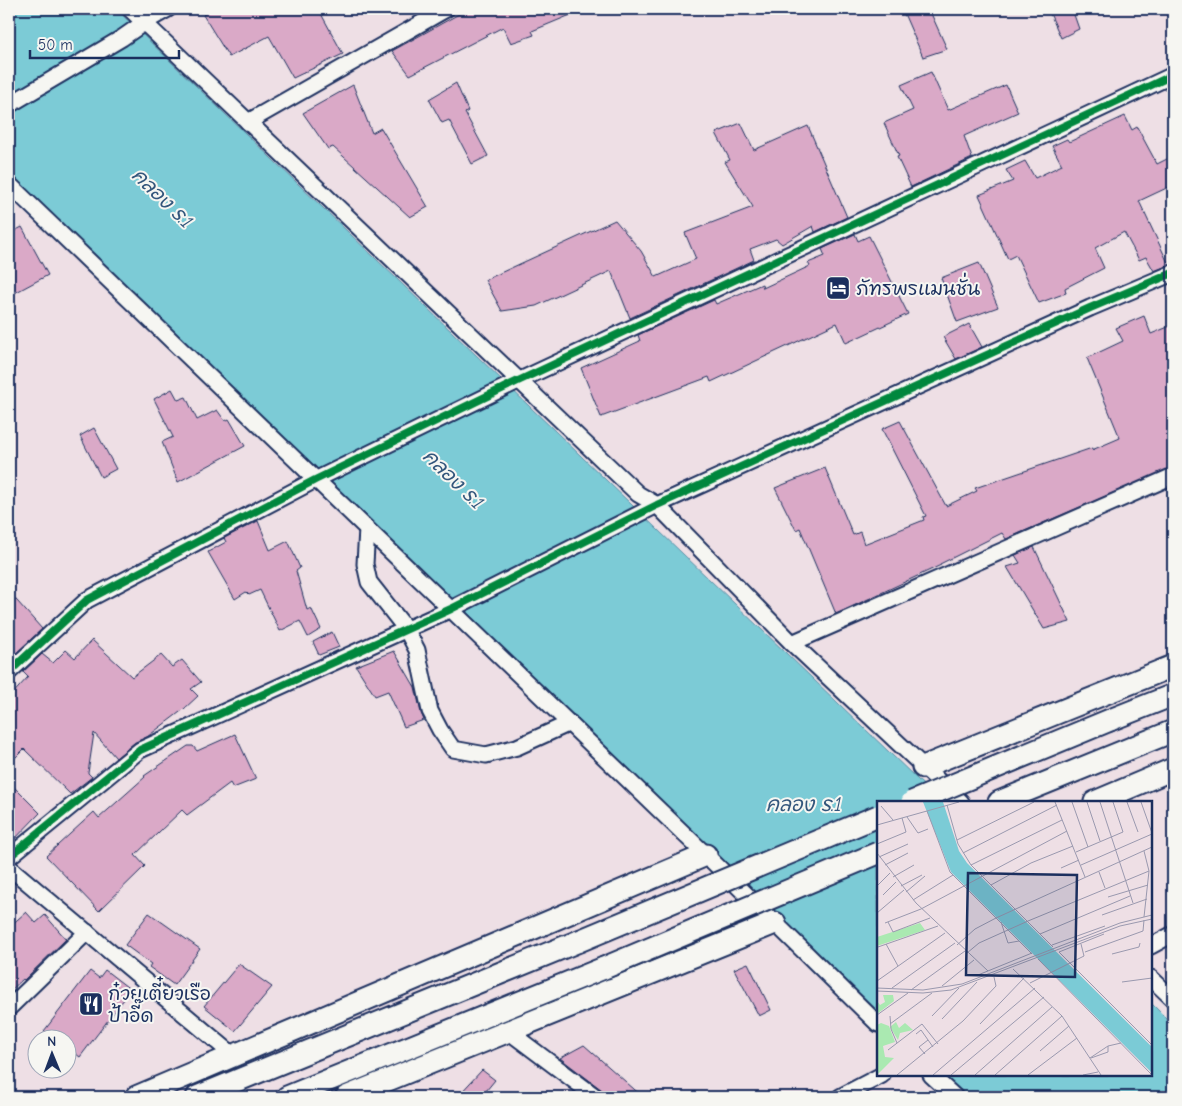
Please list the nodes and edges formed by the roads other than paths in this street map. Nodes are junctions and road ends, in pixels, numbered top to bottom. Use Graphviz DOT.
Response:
graph roads {
  1 [pos="130,9"];
  2 [pos="168,9"];
  3 [pos="446,9"];
  4 [pos="144,22"];
  5 [pos="1173,74"];
  6 [pos="9,105"];
  7 [pos="248,122"];
  8 [pos="9,184"];
  9 [pos="1173,273"];
  10 [pos="518,382"];
  11 [pos="1173,476"];
  12 [pos="315,480"];
  13 [pos="657,505"];
  14 [pos="367,529"];
  15 [pos="451,609"];
  16 [pos="406,629"];
  17 [pos="792,644"];
  18 [pos="1173,666"];
  19 [pos="9,672"];
  20 [pos="1173,695"];
  21 [pos="570,723"];
  22 [pos="1173,731"];
  23 [pos="924,767"];
  24 [pos="1173,769"];
  25 [pos="914,801"];
  26 [pos="960,801"];
  27 [pos="1001,801"];
  28 [pos="1096,801"];
  29 [pos="877,816"];
  30 [pos="877,853"];
  31 [pos="706,855"];
  32 [pos="9,857"];
  33 [pos="9,867"];
  34 [pos="775,923"];
  35 [pos="87,932"];
  36 [pos="1173,934"];
  37 [pos="1152,945"];
  38 [pos="1152,979"];
  39 [pos="1173,999"];
  40 [pos="9,1008"];
  41 [pos="877,1023"];
  42 [pos="508,1031"];
  43 [pos="233,1056"];
  44 [pos="880,1076"];
  45 [pos="932,1076"];
  46 [pos="136,1097"];
  47 [pos="197,1097"];
  48 [pos="287,1097"];
  49 [pos="346,1097"];
  50 [pos="596,1097"];
  51 [pos="840,1097"];
  52 [pos="955,1097"];
  1 -- 4 [label="street"];
  2 -- 4 [label="street"];
  3 -- 7 [label="street"];
  4 -- 6 [label="street"];
  4 -- 7 [label="street"];
  5 -- 10 [label="street"];
  7 -- 10 [label="street"];
  8 -- 12 [label="street"];
  9 -- 13 [label="street"];
  10 -- 12 [label="street"];
  10 -- 13 [label="street"];
  11 -- 17 [label="street"];
  12 -- 14 [label="street"];
  12 -- 19 [label="street"];
  13 -- 15 [label="street"];
  13 -- 17 [label="street"];
  14 -- 15 [label="street"];
  14 -- 16 [label="street"];
  15 -- 16 [label="street"];
  15 -- 21 [label="street"];
  16 -- 21 [label="street"];
  16 -- 32 [label="street"];
  17 -- 23 [label="street"];
  18 -- 23 [label="main road"];
  20 -- 25 [label="main road, bridge"];
  21 -- 31 [label="street"];
  22 -- 27 [label="main road"];
  23 -- 26 [label="street"];
  24 -- 28 [label="main road"];
  29 -- 47 [label="main road, bridge"];
  30 -- 48 [label="main road, bridge"];
  31 -- 34 [label="street"];
  31 -- 43 [label="main road"];
  33 -- 35 [label="street"];
  34 -- 41 [label="street"];
  34 -- 42 [label="main road"];
  35 -- 40 [label="street"];
  35 -- 43 [label="street"];
  36 -- 37 [label="street"];
  38 -- 39 [label="street"];
  42 -- 49 [label="main road"];
  42 -- 50 [label="street"];
  43 -- 46 [label="main road"];
  44 -- 51 [label="street"];
  45 -- 52 [label="street"];
}
